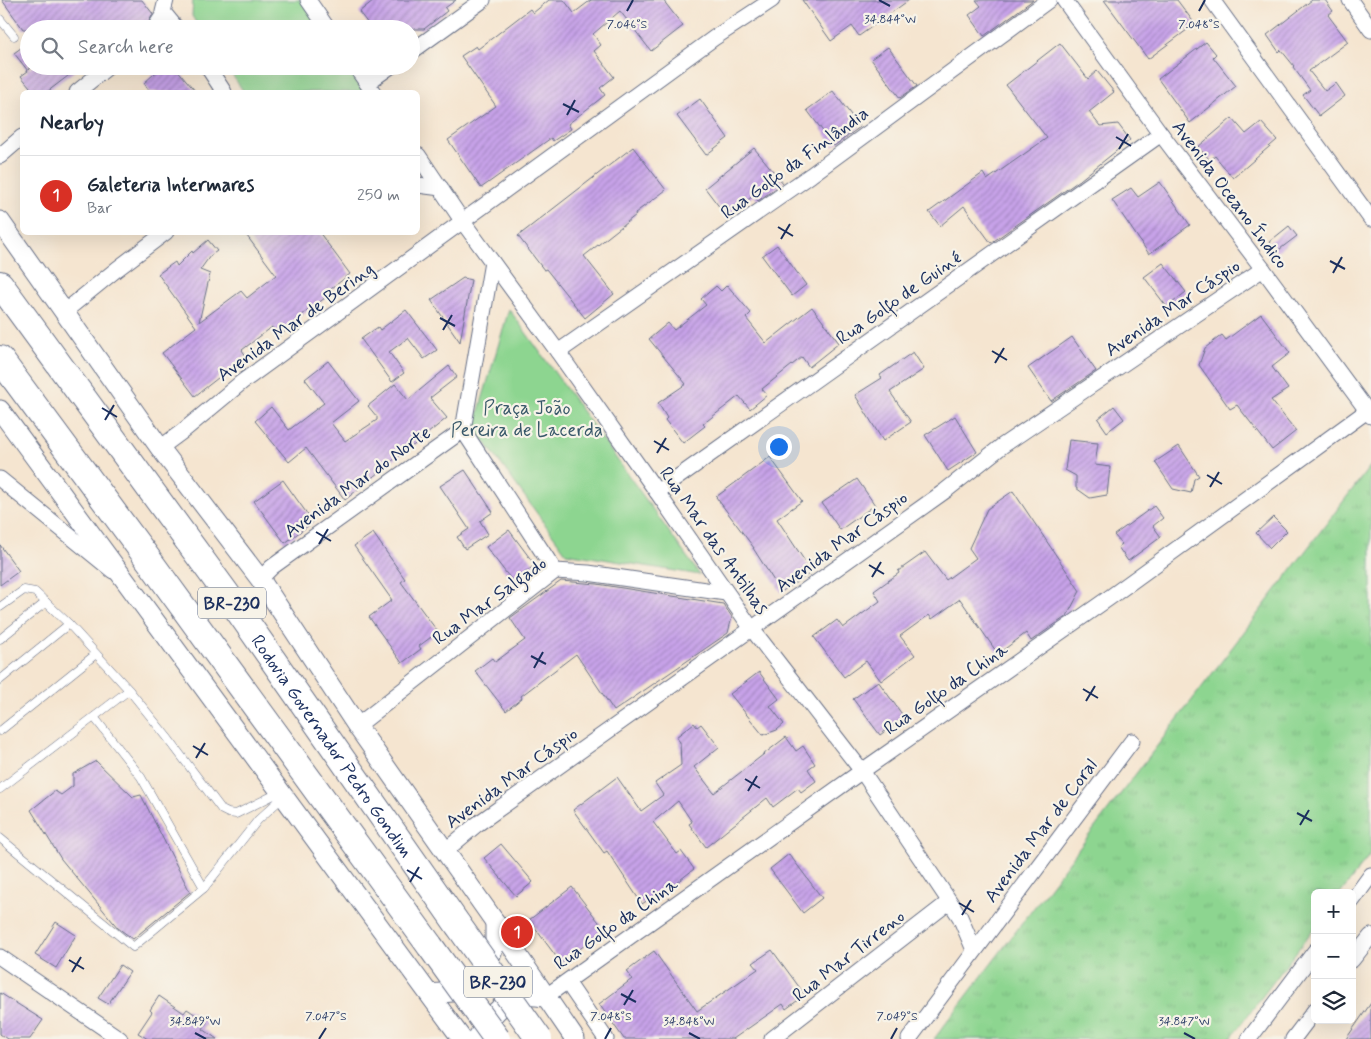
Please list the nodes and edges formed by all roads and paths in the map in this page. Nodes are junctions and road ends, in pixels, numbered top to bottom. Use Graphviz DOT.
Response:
graph roads {
  1 [pos="308,0"];
  2 [pos="483,0"];
  3 [pos="772,0"];
  4 [pos="1049,0"];
  5 [pos="1064,0"];
  6 [pos="1212,0"];
  7 [pos="1350,0"];
  8 [pos="165,7"];
  9 [pos="0,19"];
  10 [pos="158,20"];
  11 [pos="172,20"];
  12 [pos="322,20"];
  13 [pos="1371,30"];
  14 [pos="14,36"];
  15 [pos="420,46"];
  16 [pos="98,75"];
  17 [pos="213,75"];
  18 [pos="361,75"];
  19 [pos="382,75"];
  20 [pos="370,88"];
  21 [pos="79,90"];
  22 [pos="223,90"];
  23 [pos="1161,134"];
  24 [pos="20,140"];
  25 [pos="0,156"];
  26 [pos="420,158"];
  27 [pos="420,185"];
  28 [pos="441,188"];
  29 [pos="1371,219"];
  30 [pos="0,221"];
  31 [pos="463,222"];
  32 [pos="162,235"];
  33 [pos="492,262"];
  34 [pos="1263,269"];
  35 [pos="0,284"];
  36 [pos="64,312"];
  37 [pos="558,352"];
  38 [pos="0,359"];
  39 [pos="0,410"];
  40 [pos="1369,414"];
  41 [pos="463,430"];
  42 [pos="160,448"];
  43 [pos="0,479"];
  44 [pos="657,492"];
  45 [pos="556,571"];
  46 [pos="260,579"];
  47 [pos="125,582"];
  48 [pos="726,593"];
  49 [pos="46,602"];
  50 [pos="0,607"];
  51 [pos="69,624"];
  52 [pos="752,629"];
  53 [pos="0,639"];
  54 [pos="96,654"];
  55 [pos="0,680"];
  56 [pos="129,690"];
  57 [pos="94,717"];
  58 [pos="357,726"];
  59 [pos="0,730"];
  60 [pos="1132,741"];
  61 [pos="862,771"];
  62 [pos="0,789"];
  63 [pos="281,794"];
  64 [pos="0,838"];
  65 [pos="445,851"];
  66 [pos="1371,875"];
  67 [pos="204,888"];
  68 [pos="1356,895"];
  69 [pos="949,902"];
  70 [pos="495,922"];
  71 [pos="1371,936"];
  72 [pos="974,950"];
  73 [pos="1356,955"];
  74 [pos="1311,956"];
  75 [pos="0,957"];
  76 [pos="567,982"];
  77 [pos="430,994"];
  78 [pos="545,997"];
  79 [pos="1311,1015"];
  80 [pos="120,1039"];
  81 [pos="462,1039"];
  82 [pos="477,1039"];
  83 [pos="497,1039"];
  84 [pos="539,1039"];
  85 [pos="575,1039"];
  86 [pos="606,1039"];
  87 [pos="772,1039"];
  88 [pos="909,1039"];
  89 [pos="1249,1039"];
  90 [pos="1292,1039"];
  1 -- 12 [label="street"];
  2 -- 15 [label="street"];
  3 -- 31 [label="street, Avenida Mar de Bering"];
  4 -- 37 [label="street, Rua Golfo da Finlândia"];
  5 -- 23 [label="street, Avenida Oceano Índico"];
  6 -- 29 [label="street"];
  7 -- 13 [label="street"];
  8 -- 10 [label="street"];
  8 -- 11 [label="street"];
  9 -- 14 [label="lane"];
  16 -- 21 [label="street"];
  17 -- 22 [label="street"];
  18 -- 20 [label="street"];
  19 -- 20 [label="street"];
  23 -- 34 [label="street, Avenida Oceano Índico"];
  23 -- 44 [label="street, Rua Golfo de Guiné"];
  24 -- 25 [label="street"];
  26 -- 28 [label="street, Rua Mar das Antilhas"];
  27 -- 28 [label="street"];
  28 -- 31 [label="street, Rua Mar das Antilhas"];
  30 -- 36 [label="street"];
  31 -- 33 [label="street, Rua Mar das Antilhas"];
  31 -- 42 [label="street, Avenida Mar de Bering"];
  32 -- 36 [label="street"];
  33 -- 37 [label="street, Rua Mar das Antilhas"];
  33 -- 41 [label="street"];
  34 -- 40 [label="street, Avenida Oceano Índico"];
  34 -- 52 [label="street, Avenida Mar Cáspio"];
  35 -- 84 [label="highway, Rodovia Governador Pedro Gondim / BR-230, bridge"];
  36 -- 42 [label="street"];
  37 -- 44 [label="street, Rua Mar das Antilhas"];
  38 -- 83 [label="highway, Rodovia Governador Pedro Gondim / BR-230, bridge"];
  39 -- 47 [label="street"];
  40 -- 61 [label="street, Rua Golfo da China"];
  41 -- 45 [label="street"];
  41 -- 46 [label="street, Avenida Mar do Norte"];
  42 -- 46 [label="street"];
  43 -- 47 [label="street"];
  44 -- 48 [label="street, Rua Mar das Antilhas"];
  45 -- 48 [label="street, Rua Mar Salgado"];
  45 -- 58 [label="street, Rua Mar Salgado"];
  46 -- 58 [label="street"];
  47 -- 63 [label="street"];
  48 -- 52 [label="street, Rua Mar das Antilhas"];
  49 -- 50 [label="lane"];
  49 -- 51 [label="lane"];
  49 -- 53 [label="lane"];
  51 -- 54 [label="lane"];
  51 -- 55 [label="lane"];
  52 -- 61 [label="street, Rua Mar das Antilhas"];
  52 -- 65 [label="street, Avenida Mar Cáspio"];
  54 -- 56 [label="lane"];
  54 -- 59 [label="lane"];
  56 -- 57 [label="lane"];
  56 -- 63 [label="lane"];
  57 -- 62 [label="lane"];
  57 -- 67 [label="lane"];
  58 -- 65 [label="street"];
  60 -- 72 [label="street, Avenida Mar de Coral"];
  61 -- 69 [label="street, Rua Mar das Antilhas"];
  61 -- 76 [label="street, Rua Golfo da China"];
  63 -- 67 [label="lane"];
  63 -- 77 [label="street"];
  64 -- 67 [label="lane"];
  65 -- 70 [label="street"];
  66 -- 68 [label="street"];
  69 -- 72 [label="street, Rua Mar das Antilhas"];
  69 -- 87 [label="street, Rua Mar Tirreno"];
  70 -- 77 [label="street"];
  70 -- 78 [label="street"];
  71 -- 73 [label="street"];
  72 -- 88 [label="street, Avenida Mar de Coral"];
  74 -- 89 [label="street"];
  75 -- 80 [label="street"];
  76 -- 78 [label="street, Rua Golfo da China"];
  76 -- 86 [label="street"];
  77 -- 81 [label="street"];
  78 -- 82 [label="street"];
  78 -- 85 [label="street"];
  79 -- 90 [label="street"];
}
